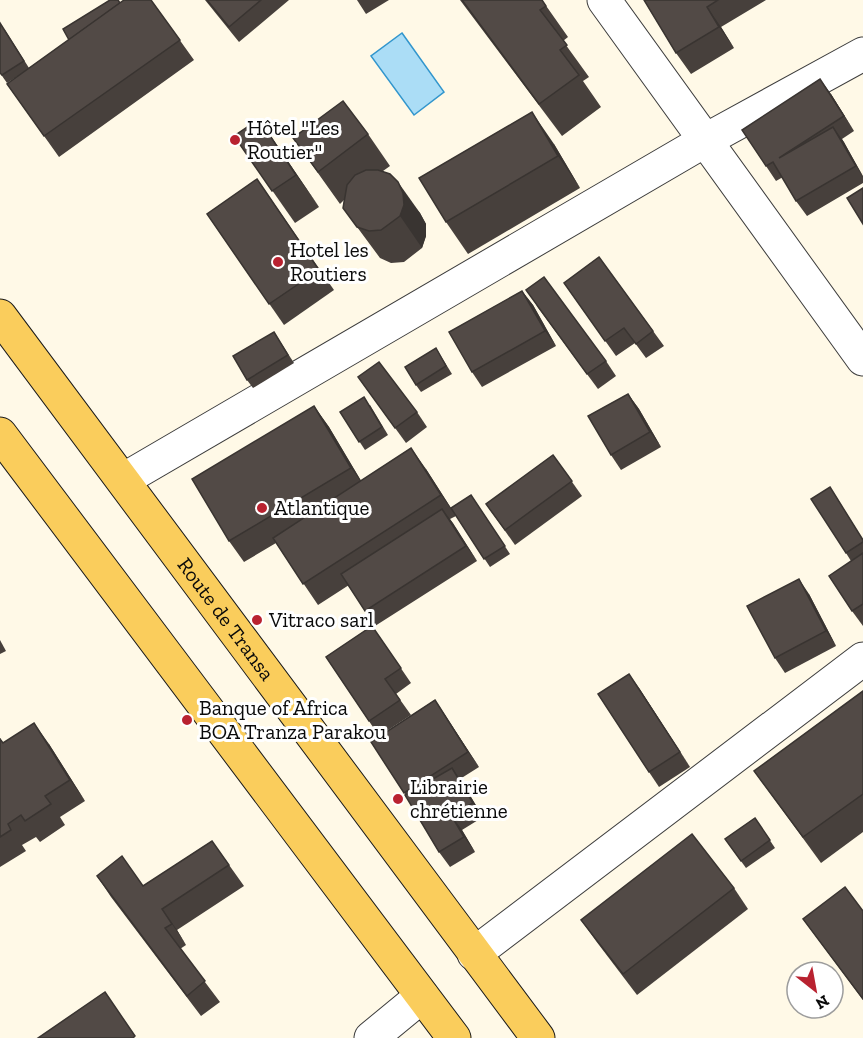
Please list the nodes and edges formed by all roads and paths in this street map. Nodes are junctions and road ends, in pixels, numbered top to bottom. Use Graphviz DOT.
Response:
graph roads {
  1 [pos="604,0"];
  2 [pos="863,54"];
  3 [pos="706,140"];
  4 [pos="0,316"];
  5 [pos="863,359"];
  6 [pos="0,434"];
  7 [pos="123,480"];
  8 [pos="863,659"];
  9 [pos="474,954"];
  10 [pos="422,996"];
  11 [pos="371,1038"];
  12 [pos="454,1038"];
  13 [pos="538,1038"];
  1 -- 3 [label="street"];
  2 -- 3 [label="street"];
  3 -- 5 [label="street"];
  3 -- 7 [label="street"];
  4 -- 7 [label="main road, Route de Transa"];
  6 -- 10 [label="main road"];
  7 -- 9 [label="main road, Route de Transa"];
  8 -- 9 [label="street"];
  9 -- 13 [label="main road, Route de Transa"];
  10 -- 11 [label="street"];
  10 -- 12 [label="main road"];
}
